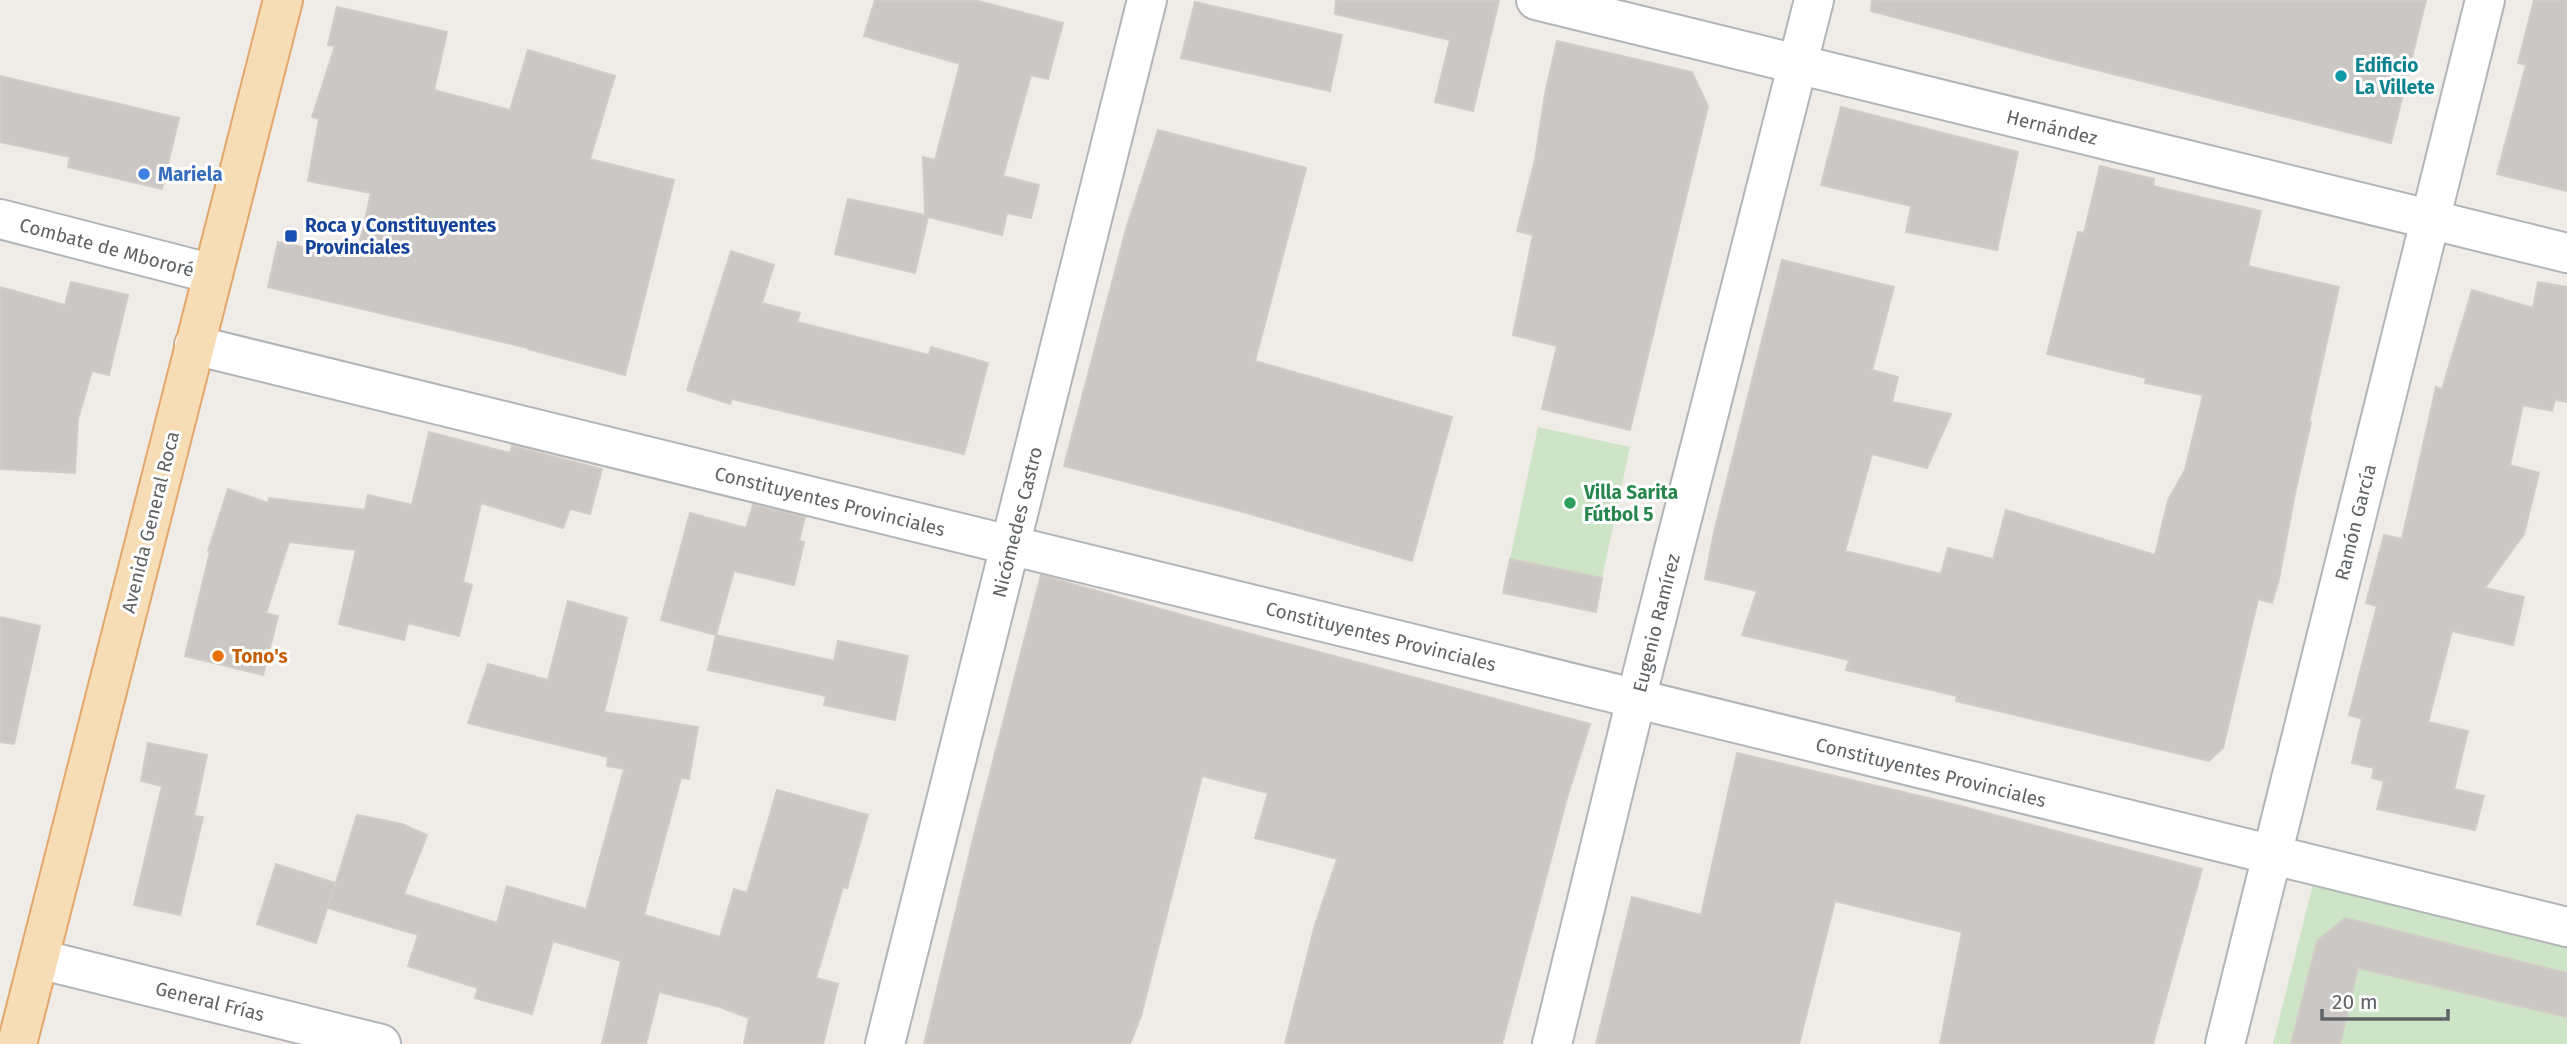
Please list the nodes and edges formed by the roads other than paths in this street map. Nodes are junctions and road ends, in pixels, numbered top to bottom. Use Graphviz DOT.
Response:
graph roads {
  1 [pos="284,0"];
  2 [pos="1147,0"];
  3 [pos="1536,0"];
  4 [pos="1814,0"];
  5 [pos="2484,0"];
  6 [pos="1798,65"];
  7 [pos="0,219"];
  8 [pos="2430,220"];
  9 [pos="2567,253"];
  10 [pos="214,274"];
  11 [pos="194,345"];
  12 [pos="1012,546"];
  13 [pos="1636,699"];
  14 [pos="2272,855"];
  15 [pos="2567,927"];
  16 [pos="39,959"];
  17 [pos="17,1044"];
  18 [pos="381,1044"];
  19 [pos="885,1044"];
  20 [pos="1552,1044"];
  21 [pos="2225,1044"];
  1 -- 10 [label="main road, Avenida General Roca"];
  2 -- 12 [label="street, Nicómedes Castro"];
  3 -- 6 [label="street, Hernández"];
  4 -- 6 [label="street, Eugenio Ramírez"];
  5 -- 8 [label="street, Ramón García"];
  6 -- 8 [label="street, Hernández"];
  6 -- 13 [label="street, Eugenio Ramírez"];
  7 -- 10 [label="street, Combate de Mbororé"];
  8 -- 9 [label="street, Hernández"];
  8 -- 14 [label="street, Ramón García"];
  10 -- 11 [label="main road, Avenida General Roca"];
  11 -- 12 [label="street, Constituyentes Provinciales"];
  11 -- 16 [label="main road, Avenida General Roca"];
  12 -- 13 [label="street, Constituyentes Provinciales"];
  12 -- 19 [label="street, Nicómedes Castro"];
  13 -- 14 [label="street, Constituyentes Provinciales"];
  13 -- 20 [label="street, Eugenio Ramírez"];
  14 -- 15 [label="street, Constituyentes Provinciales"];
  14 -- 21 [label="street, Ramón García"];
  16 -- 17 [label="main road, Avenida General Roca"];
  16 -- 18 [label="street, General Frías"];
}
